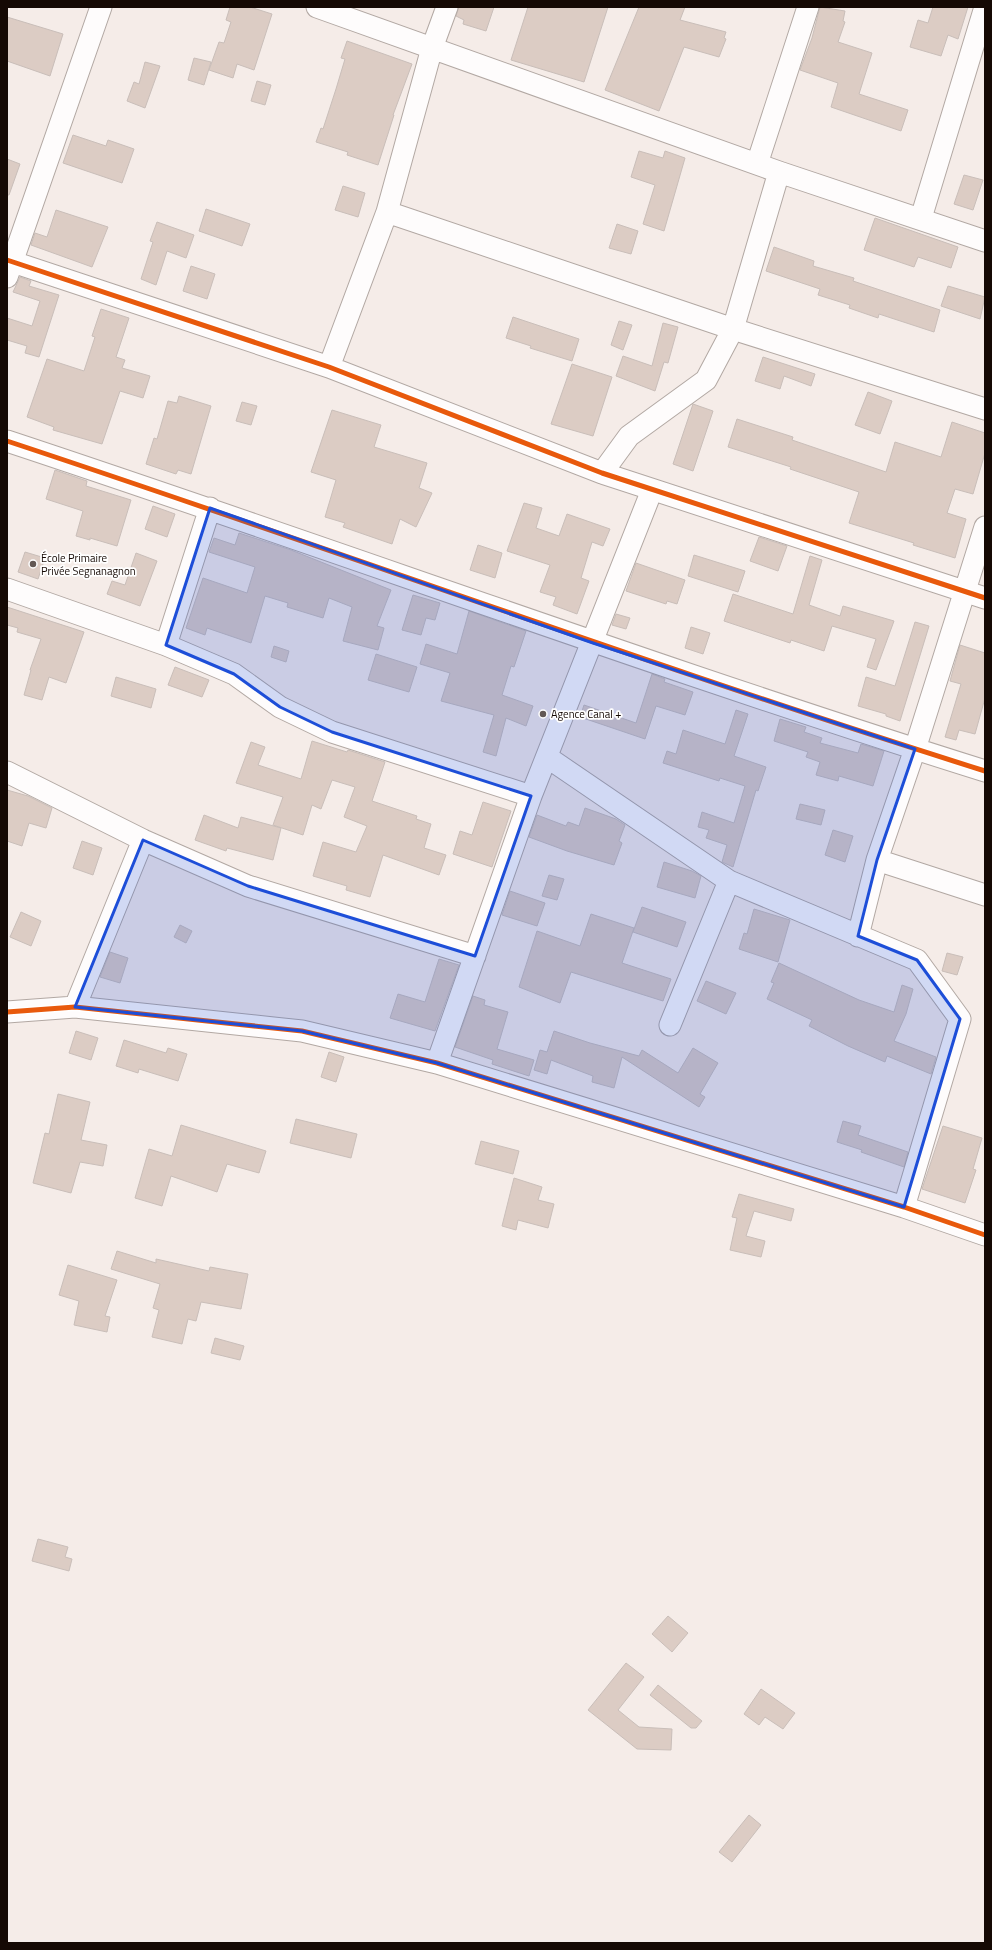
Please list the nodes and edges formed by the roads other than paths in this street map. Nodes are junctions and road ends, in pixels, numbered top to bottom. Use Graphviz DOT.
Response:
graph roads {
  1 [pos="101,7"];
  2 [pos="317,7"];
  3 [pos="447,7"];
  4 [pos="808,7"];
  5 [pos="985,7"];
  6 [pos="432,48"];
  7 [pos="757,164"];
  8 [pos="778,172"];
  9 [pos="387,212"];
  10 [pos="921,218"];
  11 [pos="985,241"];
  12 [pos="9,266"];
  13 [pos="733,329"];
  14 [pos="329,367"];
  15 [pos="985,410"];
  16 [pos="7,441"];
  17 [pos="602,473"];
  18 [pos="652,490"];
  19 [pos="210,508"];
  20 [pos="985,527"];
  21 [pos="7,589"];
  22 [pos="965,591"];
  23 [pos="985,598"];
  24 [pos="592,643"];
  25 [pos="166,645"];
  26 [pos="915,749"];
  27 [pos="546,757"];
  28 [pos="985,771"];
  29 [pos="7,772"];
  30 [pos="531,796"];
  31 [pos="144,840"];
  32 [pos="877,860"];
  33 [pos="728,882"];
  34 [pos="985,895"];
  35 [pos="858,936"];
  36 [pos="475,956"];
  37 [pos="75,1006"];
  38 [pos="7,1012"];
  39 [pos="670,1025"];
  40 [pos="437,1063"];
  41 [pos="904,1207"];
  42 [pos="985,1235"];
  1 -- 12 [label="street"];
  2 -- 6 [label="street"];
  3 -- 6 [label="street"];
  4 -- 7 [label="street"];
  5 -- 10 [label="street"];
  6 -- 7 [label="street"];
  6 -- 9 [label="street"];
  7 -- 8 [label="street"];
  8 -- 10 [label="street"];
  8 -- 13 [label="street"];
  9 -- 13 [label="street"];
  9 -- 14 [label="street"];
  10 -- 11 [label="street"];
  12 -- 14 [label="street"];
  13 -- 15 [label="street"];
  13 -- 17 [label="street"];
  14 -- 17 [label="street"];
  16 -- 19 [label="street"];
  17 -- 18 [label="street"];
  18 -- 22 [label="street"];
  18 -- 24 [label="street"];
  19 -- 24 [label="street"];
  19 -- 25 [label="street"];
  20 -- 22 [label="street"];
  21 -- 25 [label="street"];
  22 -- 23 [label="street"];
  22 -- 26 [label="street"];
  24 -- 26 [label="street"];
  24 -- 27 [label="street"];
  25 -- 30 [label="street"];
  26 -- 28 [label="street"];
  26 -- 32 [label="street"];
  27 -- 30 [label="street"];
  27 -- 33 [label="street"];
  29 -- 31 [label="street"];
  30 -- 36 [label="street"];
  31 -- 36 [label="street"];
  31 -- 37 [label="street"];
  32 -- 34 [label="street"];
  32 -- 35 [label="street"];
  33 -- 35 [label="street"];
  33 -- 39 [label="street"];
  35 -- 41 [label="street"];
  36 -- 40 [label="street"];
  37 -- 38 [label="street"];
  37 -- 40 [label="street"];
  40 -- 41 [label="street"];
  41 -- 42 [label="street"];
}
